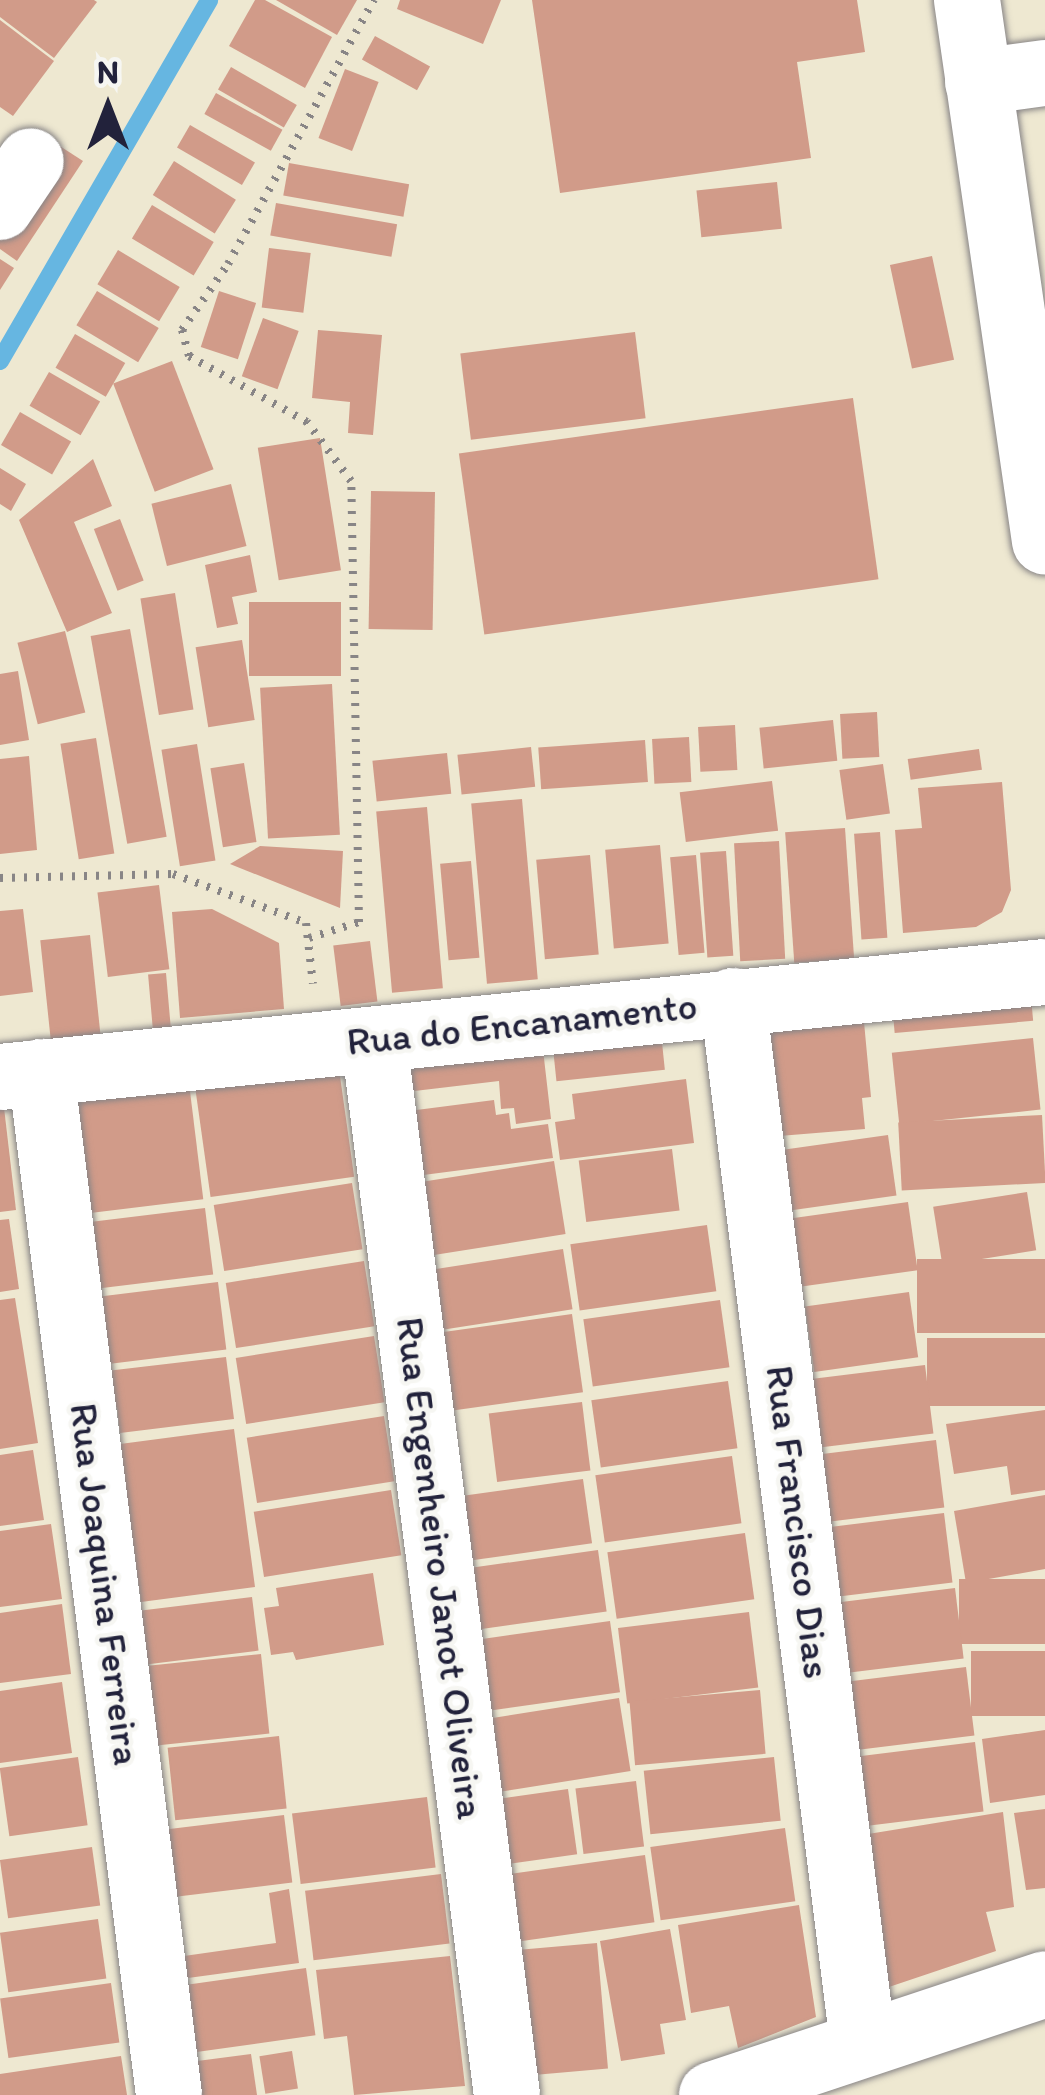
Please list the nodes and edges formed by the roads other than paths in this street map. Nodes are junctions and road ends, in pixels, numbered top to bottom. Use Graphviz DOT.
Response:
graph roads {
  1 [pos="968,0"];
  2 [pos="1045,74"];
  3 [pos="978,82"];
  4 [pos="1045,541"];
  5 [pos="1045,971"];
  6 [pos="733,1001"];
  7 [pos="346,1043"];
  8 [pos="21,1075"];
  9 [pos="1045,1984"];
  10 [pos="863,2043"];
  11 [pos="169,2095"];
  12 [pos="507,2095"];
  13 [pos="712,2095"];
  1 -- 3 [label="street"];
  2 -- 3 [label="street"];
  3 -- 4 [label="street"];
  5 -- 6 [label="street, Rua do Encanamento"];
  6 -- 7 [label="street, Rua do Encanamento"];
  6 -- 10 [label="street, Rua Francisco Dias"];
  7 -- 8 [label="street, Rua do Encanamento"];
  7 -- 12 [label="street, Rua Engenheiro Janot Oliveira"];
  8 -- 11 [label="street, Rua Joaquina Ferreira"];
  9 -- 10 [label="street"];
  10 -- 13 [label="street"];
}
